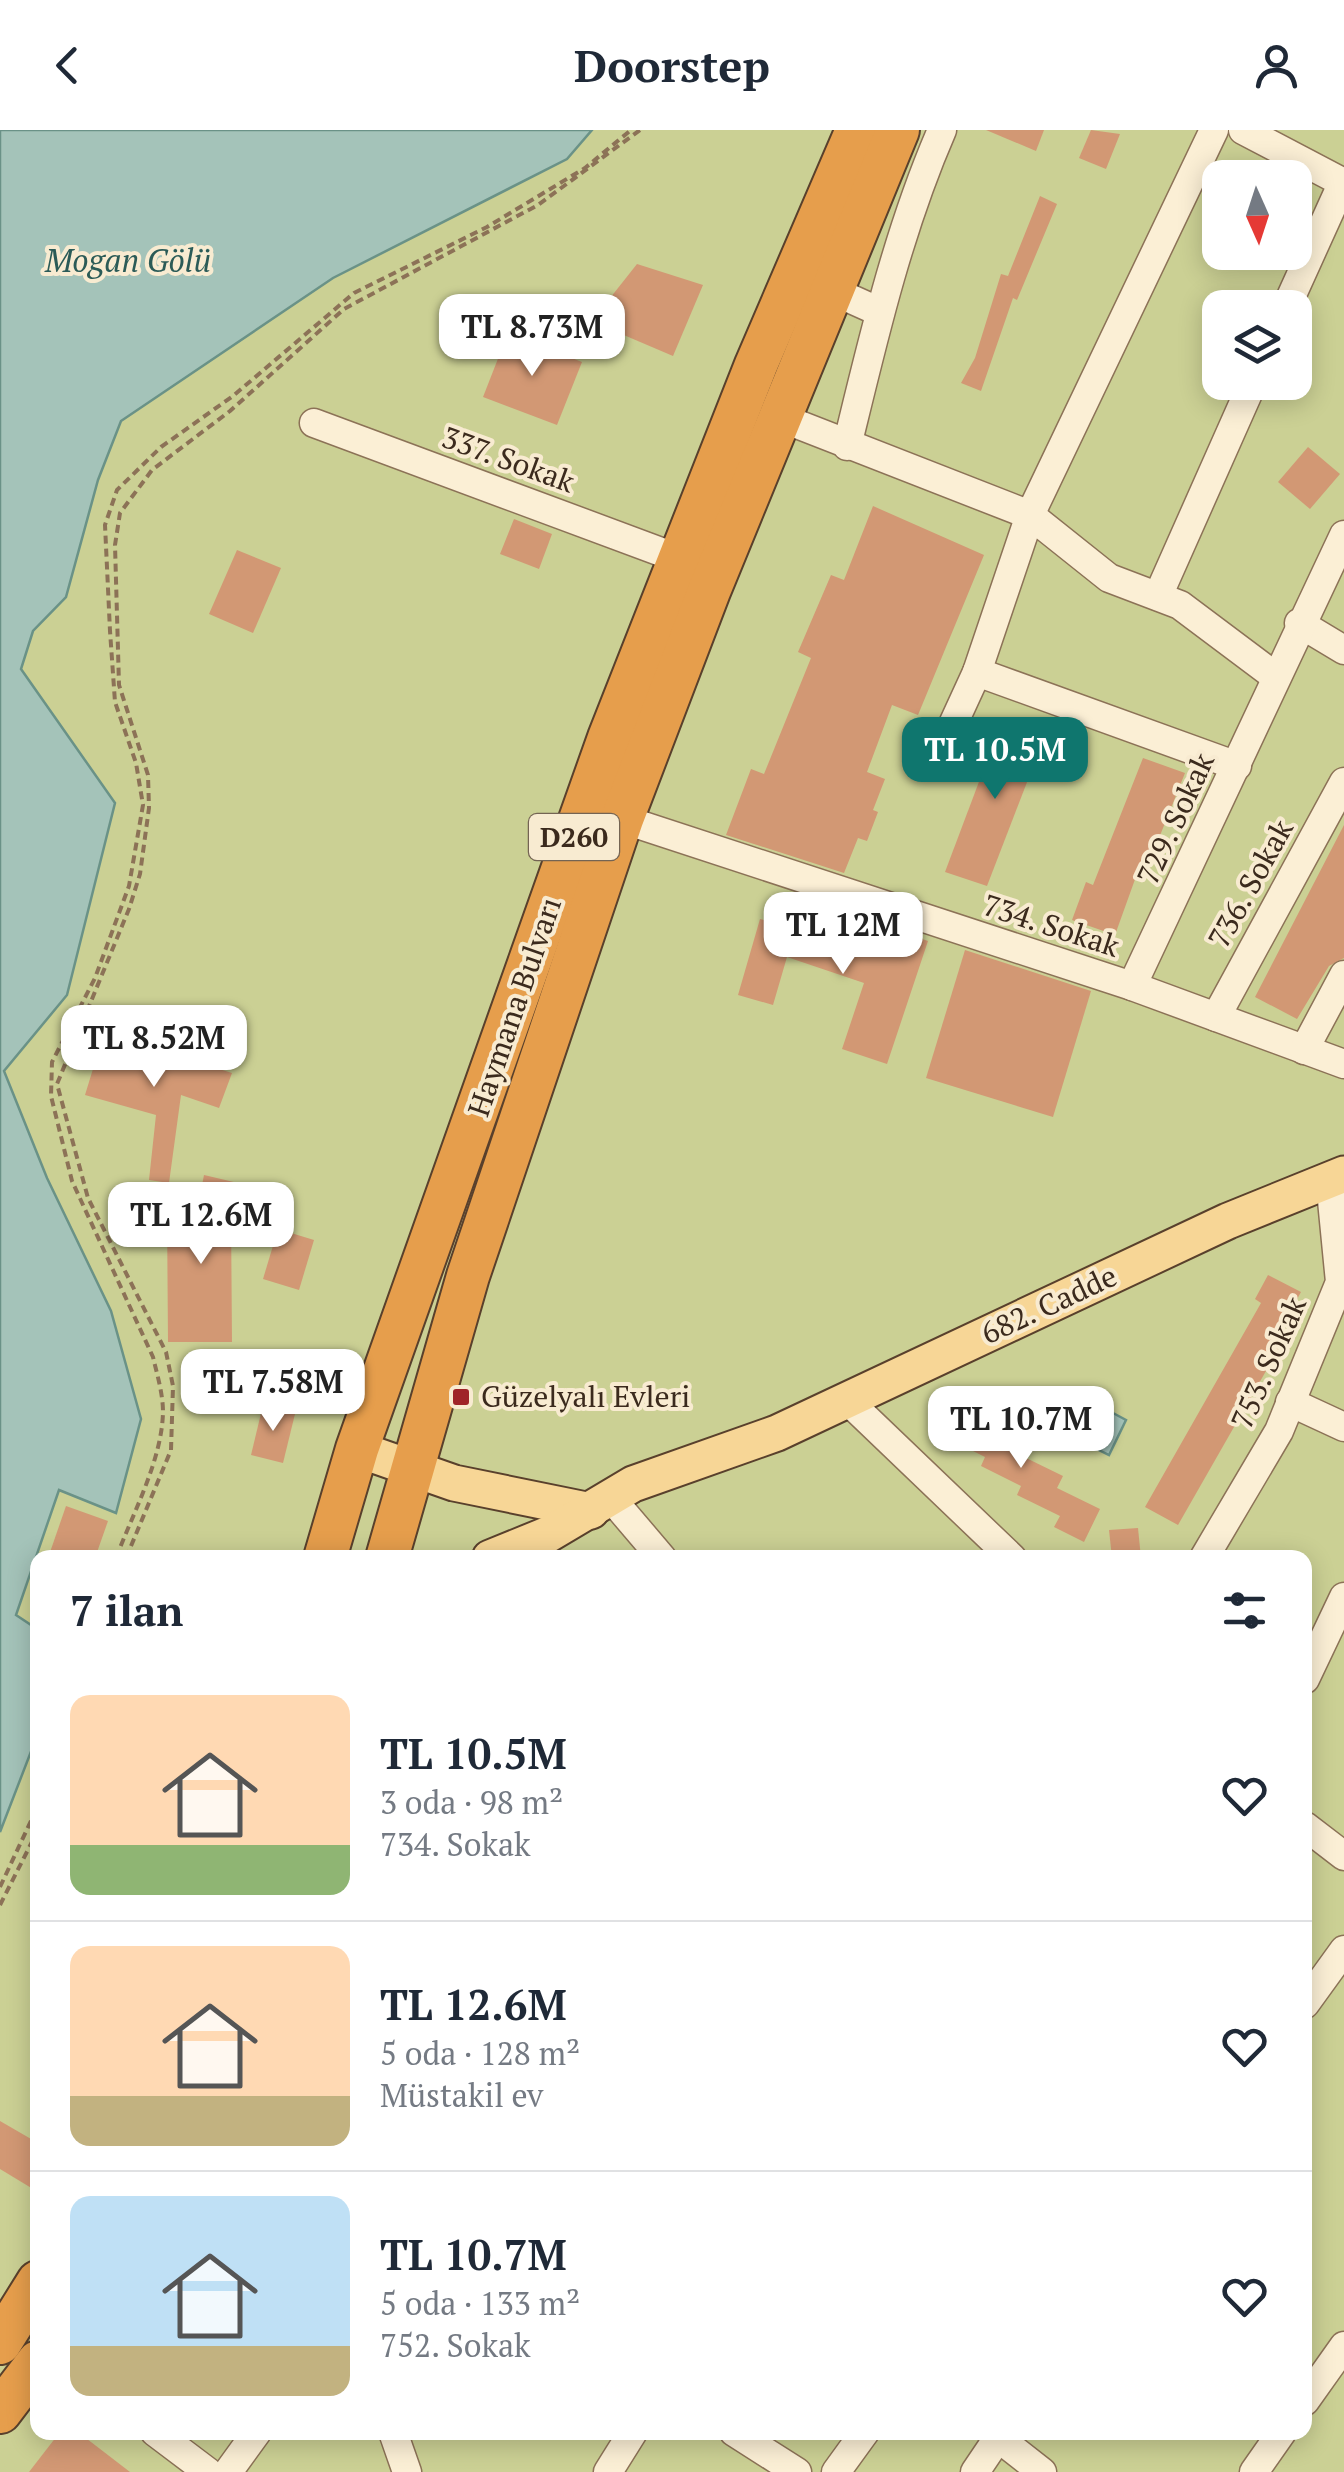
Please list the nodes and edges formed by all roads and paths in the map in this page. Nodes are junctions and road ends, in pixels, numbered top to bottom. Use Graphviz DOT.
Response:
graph roads {
  1 [pos="631,130"];
  2 [pos="640,130"];
  3 [pos="858,130"];
  4 [pos="898,130"];
  5 [pos="942,130"];
  6 [pos="1214,130"];
  7 [pos="1243,130"];
  8 [pos="1343,182"];
  9 [pos="830,290"];
  10 [pos="1294,290"];
  11 [pos="880,312"];
  12 [pos="1245,400"];
  13 [pos="780,417"];
  14 [pos="314,423"];
  15 [pos="846,446"];
  16 [pos="1030,515"];
  17 [pos="1344,535"];
  18 [pos="680,559"];
  19 [pos="1158,596"];
  20 [pos="1299,623"];
  21 [pos="1344,650"];
  22 [pos="977,672"];
  23 [pos="1276,677"];
  24 [pos="950,732"];
  25 [pos="1237,766"];
  26 [pos="1344,782"];
  27 [pos="622,819"];
  28 [pos="1344,975"];
  29 [pos="1132,986"];
  30 [pos="1216,1017"];
  31 [pos="1304,1050"];
  32 [pos="1344,1064"];
  33 [pos="1337,1177"];
  34 [pos="847,1400"];
  35 [pos="1290,1402"];
  36 [pos="1344,1427"];
  37 [pos="358,1449"];
  38 [pos="415,1470"];
  39 [pos="601,1504"];
  40 [pos="119,1550"];
  41 [pos="129,1550"];
  42 [pos="327,1550"];
  43 [pos="390,1550"];
  44 [pos="506,1550"];
  45 [pos="653,1550"];
  46 [pos="1004,1550"];
  47 [pos="1209,1550"];
  48 [pos="1344,1597"];
  49 [pos="1312,1664"];
  50 [pos="30,1823"];
  51 [pos="1312,1831"];
  52 [pos="30,1846"];
  53 [pos="1344,1856"];
  54 [pos="0,1887"];
  55 [pos="0,1905"];
  56 [pos="1344,1950"];
  57 [pos="1312,1994"];
  58 [pos="20,2295"];
  59 [pos="0,2343"];
  60 [pos="1344,2346"];
  61 [pos="30,2373"];
  62 [pos="1312,2391"];
  63 [pos="0,2412"];
  64 [pos="166,2440"];
  65 [pos="251,2440"];
  66 [pos="396,2440"];
  67 [pos="628,2440"];
  68 [pos="747,2440"];
  69 [pos="859,2440"];
  70 [pos="994,2440"];
  71 [pos="1004,2440"];
  72 [pos="1276,2440"];
  73 [pos="208,2472"];
  74 [pos="228,2472"];
  75 [pos="407,2472"];
  76 [pos="608,2472"];
  77 [pos="797,2472"];
  78 [pos="836,2472"];
  79 [pos="975,2472"];
  80 [pos="1042,2472"];
  81 [pos="1254,2472"];
  1 -- 40 [label="path"];
  2 -- 41 [label="path"];
  3 -- 18 [label="highway, Haymana Bulvarı / D260"];
  4 -- 9 [label="highway, Haymana Bulvarı / D260"];
  5 -- 11 [label="street"];
  6 -- 16 [label="street"];
  7 -- 8 [label="street"];
  8 -- 10 [label="street"];
  9 -- 11 [label="street"];
  9 -- 13 [label="highway, Haymana Bulvarı / D260"];
  11 -- 15 [label="street"];
  12 -- 19 [label="street"];
  13 -- 15 [label="street"];
  13 -- 27 [label="highway, Haymana Bulvarı / D260"];
  14 -- 18 [label="street, 337. Sokak"];
  15 -- 16 [label="street"];
  16 -- 19 [label="street"];
  16 -- 22 [label="street"];
  17 -- 20 [label="street, 729. Sokak"];
  18 -- 37 [label="highway, Haymana Bulvarı / D260"];
  19 -- 23 [label="street"];
  20 -- 21 [label="street"];
  20 -- 23 [label="street, 729. Sokak"];
  22 -- 24 [label="street"];
  22 -- 25 [label="street"];
  23 -- 25 [label="street, 729. Sokak"];
  25 -- 29 [label="street, 729. Sokak"];
  26 -- 30 [label="street, 736. Sokak"];
  27 -- 29 [label="street, 734. Sokak"];
  27 -- 38 [label="highway, Haymana Bulvarı / D260"];
  28 -- 31 [label="street"];
  29 -- 30 [label="street, 734. Sokak"];
  30 -- 31 [label="street, 734. Sokak"];
  31 -- 32 [label="street, 734. Sokak"];
  33 -- 34 [label="main road, 682. Cadde"];
  33 -- 35 [label="street, 753. Sokak"];
  34 -- 39 [label="main road, 682. Cadde"];
  34 -- 46 [label="street"];
  35 -- 36 [label="street"];
  35 -- 47 [label="street, 753. Sokak"];
  37 -- 38 [label="main road"];
  37 -- 42 [label="highway, Haymana Bulvarı / D260"];
  38 -- 39 [label="main road"];
  38 -- 43 [label="highway, Haymana Bulvarı / D260"];
  39 -- 44 [label="main road, 682. Cadde"];
  39 -- 45 [label="street"];
  48 -- 49 [label="street"];
  50 -- 54 [label="path"];
  51 -- 53 [label="street"];
  52 -- 55 [label="path"];
  56 -- 57 [label="street"];
  58 -- 59 [label="highway"];
  60 -- 62 [label="street"];
  61 -- 63 [label="highway"];
  64 -- 73 [label="street"];
  65 -- 74 [label="street"];
  66 -- 75 [label="street"];
  67 -- 76 [label="street"];
  68 -- 77 [label="street"];
  69 -- 78 [label="street"];
  70 -- 79 [label="street"];
  71 -- 80 [label="street"];
  72 -- 81 [label="street"];
}
